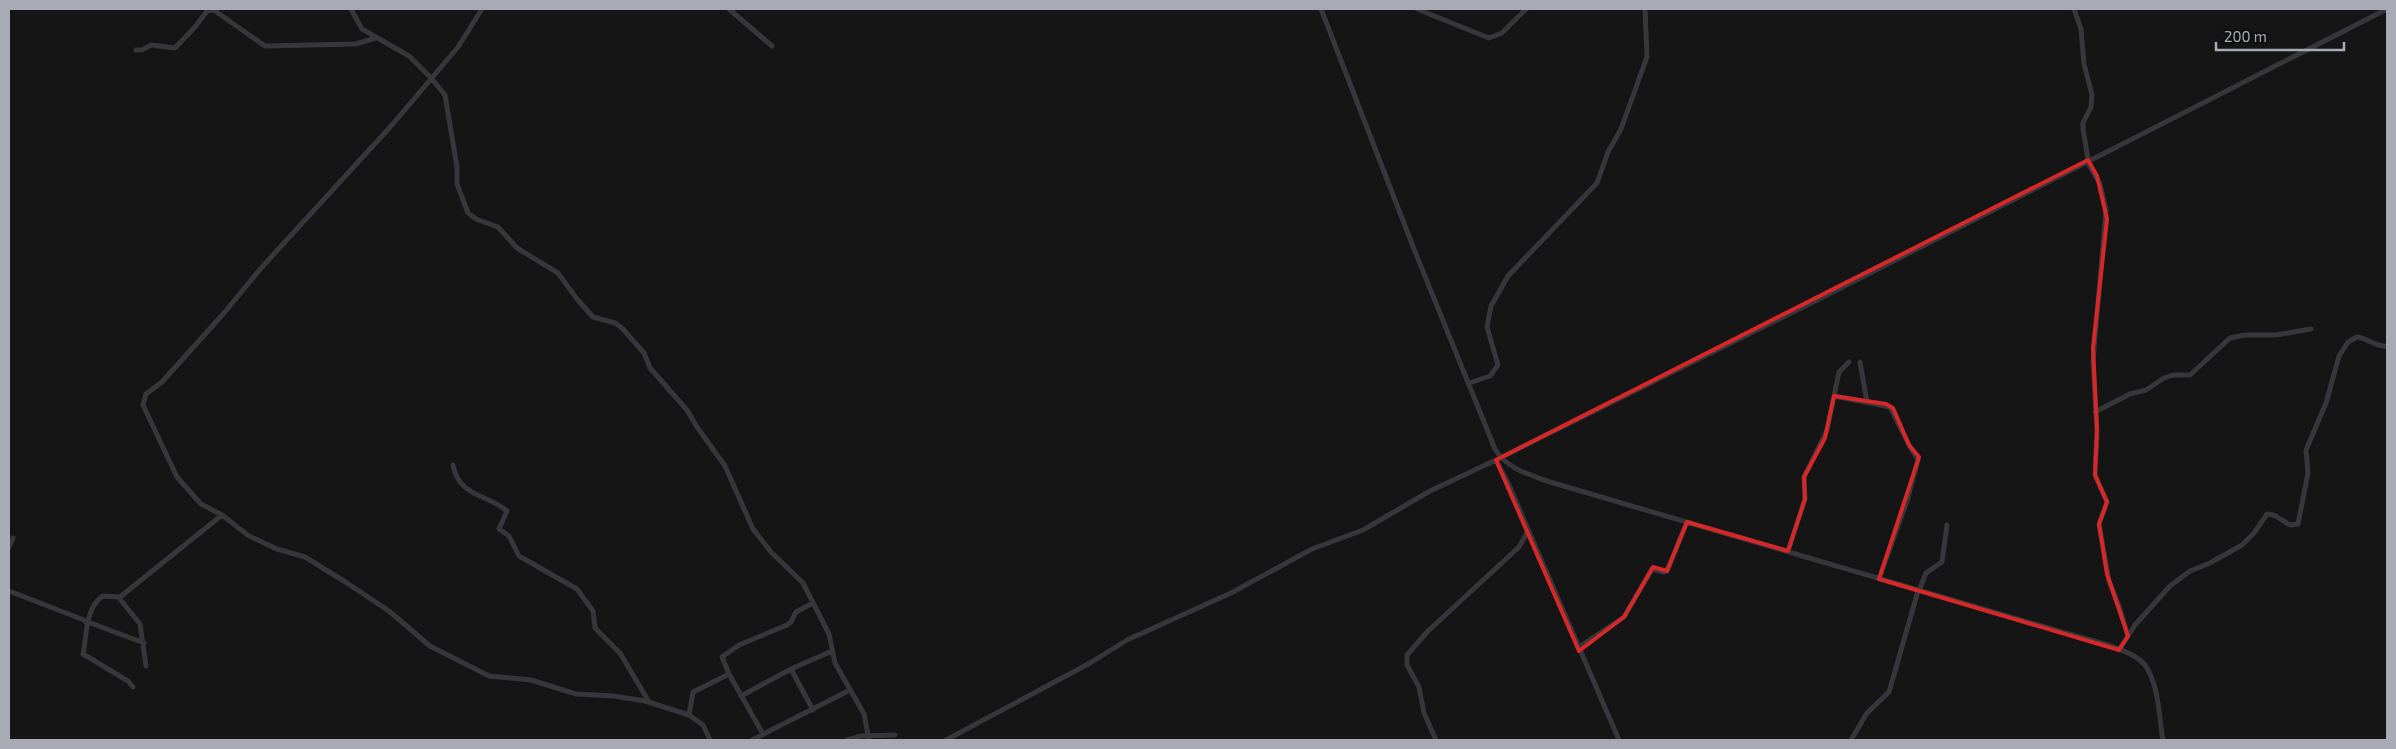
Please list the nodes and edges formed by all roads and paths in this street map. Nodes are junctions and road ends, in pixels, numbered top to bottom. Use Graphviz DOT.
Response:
graph roads {
  1 [pos="351,9"];
  2 [pos="482,9"];
  3 [pos="729,9"];
  4 [pos="1321,9"];
  5 [pos="1417,9"];
  6 [pos="1526,9"];
  7 [pos="1645,9"];
  8 [pos="2074,9"];
  9 [pos="2387,9"];
  10 [pos="377,38"];
  11 [pos="772,46"];
  12 [pos="136,50"];
  13 [pos="432,78"];
  14 [pos="2088,160"];
  15 [pos="2311,329"];
  16 [pos="2387,346"];
  17 [pos="1849,362"];
  18 [pos="1860,362"];
  19 [pos="1469,383"];
  20 [pos="1834,396"];
  21 [pos="1867,402"];
  22 [pos="2095,412"];
  23 [pos="1498,459"];
  24 [pos="453,465"];
  25 [pos="222,515"];
  26 [pos="1687,522"];
  27 [pos="1947,525"];
  28 [pos="1528,530"];
  29 [pos="13,538"];
  30 [pos="9,546"];
  31 [pos="1788,551"];
  32 [pos="1879,579"];
  33 [pos="9,591"];
  34 [pos="1918,591"];
  35 [pos="119,598"];
  36 [pos="813,603"];
  37 [pos="87,620"];
  38 [pos="2128,636"];
  39 [pos="144,643"];
  40 [pos="2119,650"];
  41 [pos="832,651"];
  42 [pos="1579,651"];
  43 [pos="146,666"];
  44 [pos="791,669"];
  45 [pos="729,674"];
  46 [pos="133,687"];
  47 [pos="850,690"];
  48 [pos="741,696"];
  49 [pos="650,702"];
  50 [pos="813,710"];
  51 [pos="689,714"];
  52 [pos="763,734"];
  53 [pos="895,735"];
  54 [pos="869,738"];
  55 [pos="710,740"];
  56 [pos="752,740"];
  57 [pos="848,740"];
  58 [pos="946,740"];
  59 [pos="1436,740"];
  60 [pos="1620,740"];
  61 [pos="1851,740"];
  62 [pos="2163,740"];
  1 -- 10 [label="street"];
  2 -- 13 [label="street"];
  3 -- 11 [label="street"];
  4 -- 19 [label="street"];
  5 -- 6 [label="street"];
  7 -- 19 [label="street"];
  8 -- 14 [label="street"];
  9 -- 14 [label="street"];
  10 -- 12 [label="street"];
  10 -- 13 [label="street"];
  13 -- 25 [label="street"];
  13 -- 36 [label="street"];
  14 -- 22 [label="street"];
  14 -- 23 [label="street"];
  15 -- 22 [label="street"];
  16 -- 38 [label="street"];
  17 -- 20 [label="street"];
  18 -- 21 [label="street"];
  19 -- 23 [label="street"];
  20 -- 21 [label="street"];
  20 -- 31 [label="street"];
  21 -- 32 [label="street"];
  22 -- 38 [label="street"];
  23 -- 26 [label="street"];
  23 -- 28 [label="street"];
  23 -- 58 [label="street"];
  24 -- 49 [label="street"];
  25 -- 35 [label="street"];
  25 -- 49 [label="street"];
  26 -- 31 [label="street"];
  26 -- 42 [label="street"];
  27 -- 34 [label="street"];
  28 -- 42 [label="street"];
  28 -- 59 [label="street"];
  29 -- 30 [label="street"];
  31 -- 32 [label="street"];
  32 -- 34 [label="street"];
  33 -- 37 [label="street"];
  34 -- 40 [label="street"];
  34 -- 61 [label="street"];
  35 -- 37 [label="street"];
  35 -- 39 [label="street"];
  36 -- 41 [label="street"];
  36 -- 45 [label="street"];
  37 -- 39 [label="street"];
  37 -- 46 [label="street"];
  38 -- 40 [label="street"];
  39 -- 43 [label="street"];
  40 -- 62 [label="street"];
  41 -- 44 [label="street"];
  41 -- 47 [label="street"];
  42 -- 60 [label="street"];
  44 -- 48 [label="street"];
  44 -- 50 [label="street"];
  45 -- 48 [label="street"];
  45 -- 51 [label="street"];
  47 -- 50 [label="street"];
  47 -- 54 [label="street"];
  48 -- 52 [label="street"];
  49 -- 51 [label="street"];
  50 -- 52 [label="street"];
  51 -- 55 [label="street"];
  52 -- 56 [label="street"];
  53 -- 54 [label="street"];
  54 -- 57 [label="street"];
}
